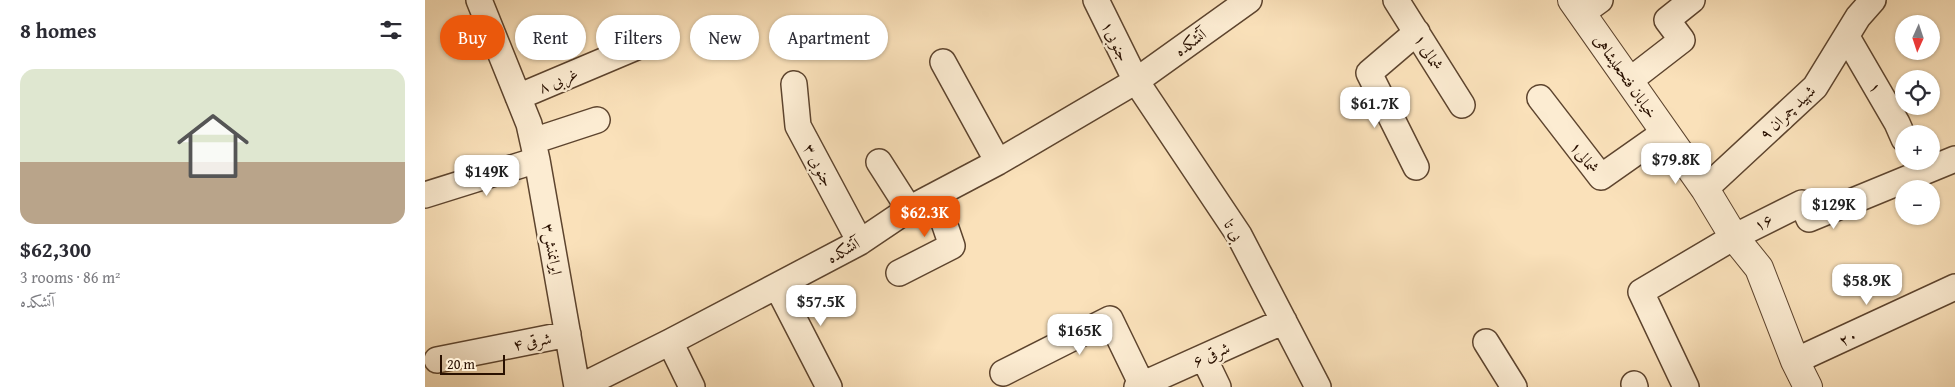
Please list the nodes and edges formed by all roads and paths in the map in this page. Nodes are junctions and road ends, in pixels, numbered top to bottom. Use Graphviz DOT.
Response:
graph roads {
  1 [pos="479,0"];
  2 [pos="1095,0"];
  3 [pos="1249,0"];
  4 [pos="1396,0"];
  5 [pos="1692,0"];
  6 [pos="1873,0"];
  7 [pos="1585,4"];
  8 [pos="1417,32"];
  9 [pos="1847,37"];
  10 [pos="606,60"];
  11 [pos="943,62"];
  12 [pos="1136,81"];
  13 [pos="1629,81"];
  14 [pos="794,84"];
  15 [pos="518,97"];
  16 [pos="1540,98"];
  17 [pos="1462,105"];
  18 [pos="597,120"];
  19 [pos="1898,125"];
  20 [pos="1665,132"];
  21 [pos="535,151"];
  22 [pos="1955,159"];
  23 [pos="879,162"];
  24 [pos="998,162"];
  25 [pos="1940,162"];
  26 [pos="1416,167"];
  27 [pos="1912,170"];
  28 [pos="1705,189"];
  29 [pos="425,195"];
  30 [pos="935,196"];
  31 [pos="909,209"];
  32 [pos="1734,237"];
  33 [pos="860,242"];
  34 [pos="899,273"];
  35 [pos="777,286"];
  36 [pos="1955,287"];
  37 [pos="1284,321"];
  38 [pos="568,334"];
  39 [pos="670,342"];
  40 [pos="1486,342"];
  41 [pos="1204,358"];
  42 [pos="437,360"];
  43 [pos="1795,361"];
  44 [pos="1003,373"];
  45 [pos="1140,386"];
  46 [pos="579,387"];
  47 [pos="691,387"];
  48 [pos="829,387"];
  49 [pos="1217,387"];
  50 [pos="1318,387"];
  51 [pos="1514,387"];
  52 [pos="1686,387"];
  53 [pos="1808,387"];
  1 -- 15 [label="street, ایرانمنش۳"];
  2 -- 12 [label="street, جنوبی۱"];
  3 -- 12 [label="street, آتشکده"];
  4 -- 8 [label="street, ۱ شمالی"];
  5 -- 13 [label="street"];
  6 -- 9 [label="street, شهید چمران ۹"];
  7 -- 13 [label="street, خیابان فتحعلیشاهی"];
  8 -- 17 [label="street, ۱ شمالی"];
  8 -- 26 [label="street"];
  9 -- 19 [label="street, ۱"];
  9 -- 28 [label="street, شهید چمران ۹"];
  10 -- 15 [label="street, ۸ غربی"];
  11 -- 24 [label="street"];
  12 -- 24 [label="street, آتشکده"];
  12 -- 37 [label="street, بی تا"];
  13 -- 20 [label="street, خیابان فتحعلیشاهی"];
  14 -- 33 [label="street, ۳ جنوبی"];
  15 -- 21 [label="street, ایرانمنش۳"];
  16 -- 20 [label="street, شمالی۱"];
  18 -- 21 [label="street"];
  20 -- 28 [label="street, خیابان فتحعلیشاهی"];
  21 -- 29 [label="street"];
  21 -- 38 [label="street, ایرانمنش۳"];
  22 -- 25 [label="street"];
  23 -- 31 [label="street"];
  24 -- 30 [label="street, آتشکده"];
  27 -- 32 [label="street, ۱۶"];
  28 -- 32 [label="street, خیابان فتحعلیشاهی"];
  30 -- 31 [label="street, آتشکده"];
  30 -- 34 [label="street"];
  31 -- 33 [label="street, آتشکده"];
  32 -- 43 [label="street, خیابان فتحعلیشاهی"];
  32 -- 52 [label="street"];
  33 -- 35 [label="street, آتشکده"];
  35 -- 39 [label="street, آتشکده"];
  35 -- 48 [label="street"];
  36 -- 43 [label="street, ۲۰"];
  37 -- 41 [label="street, ۶ شرقی"];
  37 -- 50 [label="street, بی تا"];
  38 -- 42 [label="street, ۴ شرقی"];
  38 -- 46 [label="street, ایرانمنش۳"];
  39 -- 46 [label="street, آتشکده"];
  39 -- 47 [label="street"];
  40 -- 51 [label="street"];
  41 -- 45 [label="street, ۶ شرقی"];
  41 -- 49 [label="street"];
  43 -- 53 [label="street, خیابان فتحعلیشاهی"];
  44 -- 45 [label="street"];
}
